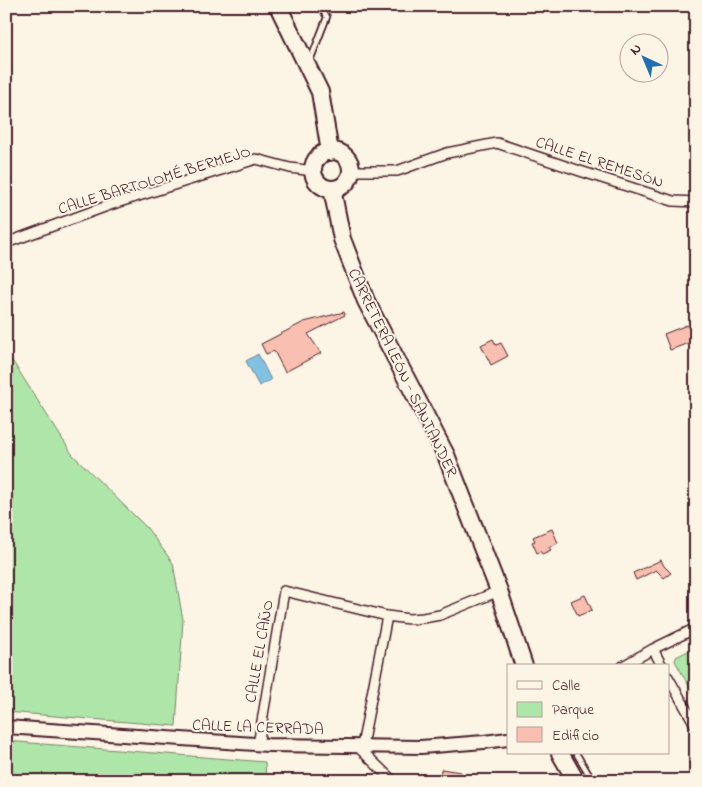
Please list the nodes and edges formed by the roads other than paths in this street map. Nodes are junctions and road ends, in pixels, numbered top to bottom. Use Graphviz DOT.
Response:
graph roads {
  1 [pos="278,6"];
  2 [pos="320,6"];
  3 [pos="308,67"];
  4 [pos="330,152"];
  5 [pos="314,171"];
  6 [pos="351,171"];
  7 [pos="332,189"];
  8 [pos="696,202"];
  9 [pos="6,243"];
  10 [pos="499,591"];
  11 [pos="387,616"];
  12 [pos="696,628"];
  13 [pos="653,649"];
  14 [pos="523,664"];
  15 [pos="627,664"];
  16 [pos="661,664"];
  17 [pos="670,680"];
  18 [pos="696,726"];
  19 [pos="6,728"];
  20 [pos="507,739"];
  21 [pos="258,744"];
  22 [pos="359,746"];
  23 [pos="561,754"];
  24 [pos="577,754"];
  25 [pos="393,781"];
  26 [pos="576,781"];
  27 [pos="593,781"];
  1 -- 3 [label="highway"];
  2 -- 3 [label="lane"];
  3 -- 4 [label="highway"];
  4 -- 5 [label="highway"];
  4 -- 6 [label="highway"];
  5 -- 7 [label="highway"];
  5 -- 9 [label="street, CALLE BARTOLOMÉ BERMEJO"];
  6 -- 7 [label="highway"];
  6 -- 8 [label="street, CALLE EL REMESÓN"];
  7 -- 10 [label="highway, CARRETERA LEÓN - SANTANDER"];
  10 -- 11 [label="street"];
  10 -- 14 [label="highway, CARRETERA LEÓN - SANTANDER"];
  11 -- 21 [label="street, CALLE EL CAÑO"];
  11 -- 22 [label="street"];
  12 -- 13 [label="street"];
  13 -- 15 [label="street"];
  13 -- 16 [label="street"];
  17 -- 18 [label="street"];
  19 -- 21 [label="street, CALLE LA CERRADA"];
  20 -- 22 [label="street, CALLE LA CERRADA"];
  21 -- 22 [label="street, CALLE LA CERRADA"];
  22 -- 25 [label="street"];
  23 -- 26 [label="highway"];
  24 -- 27 [label="lane"];
}
